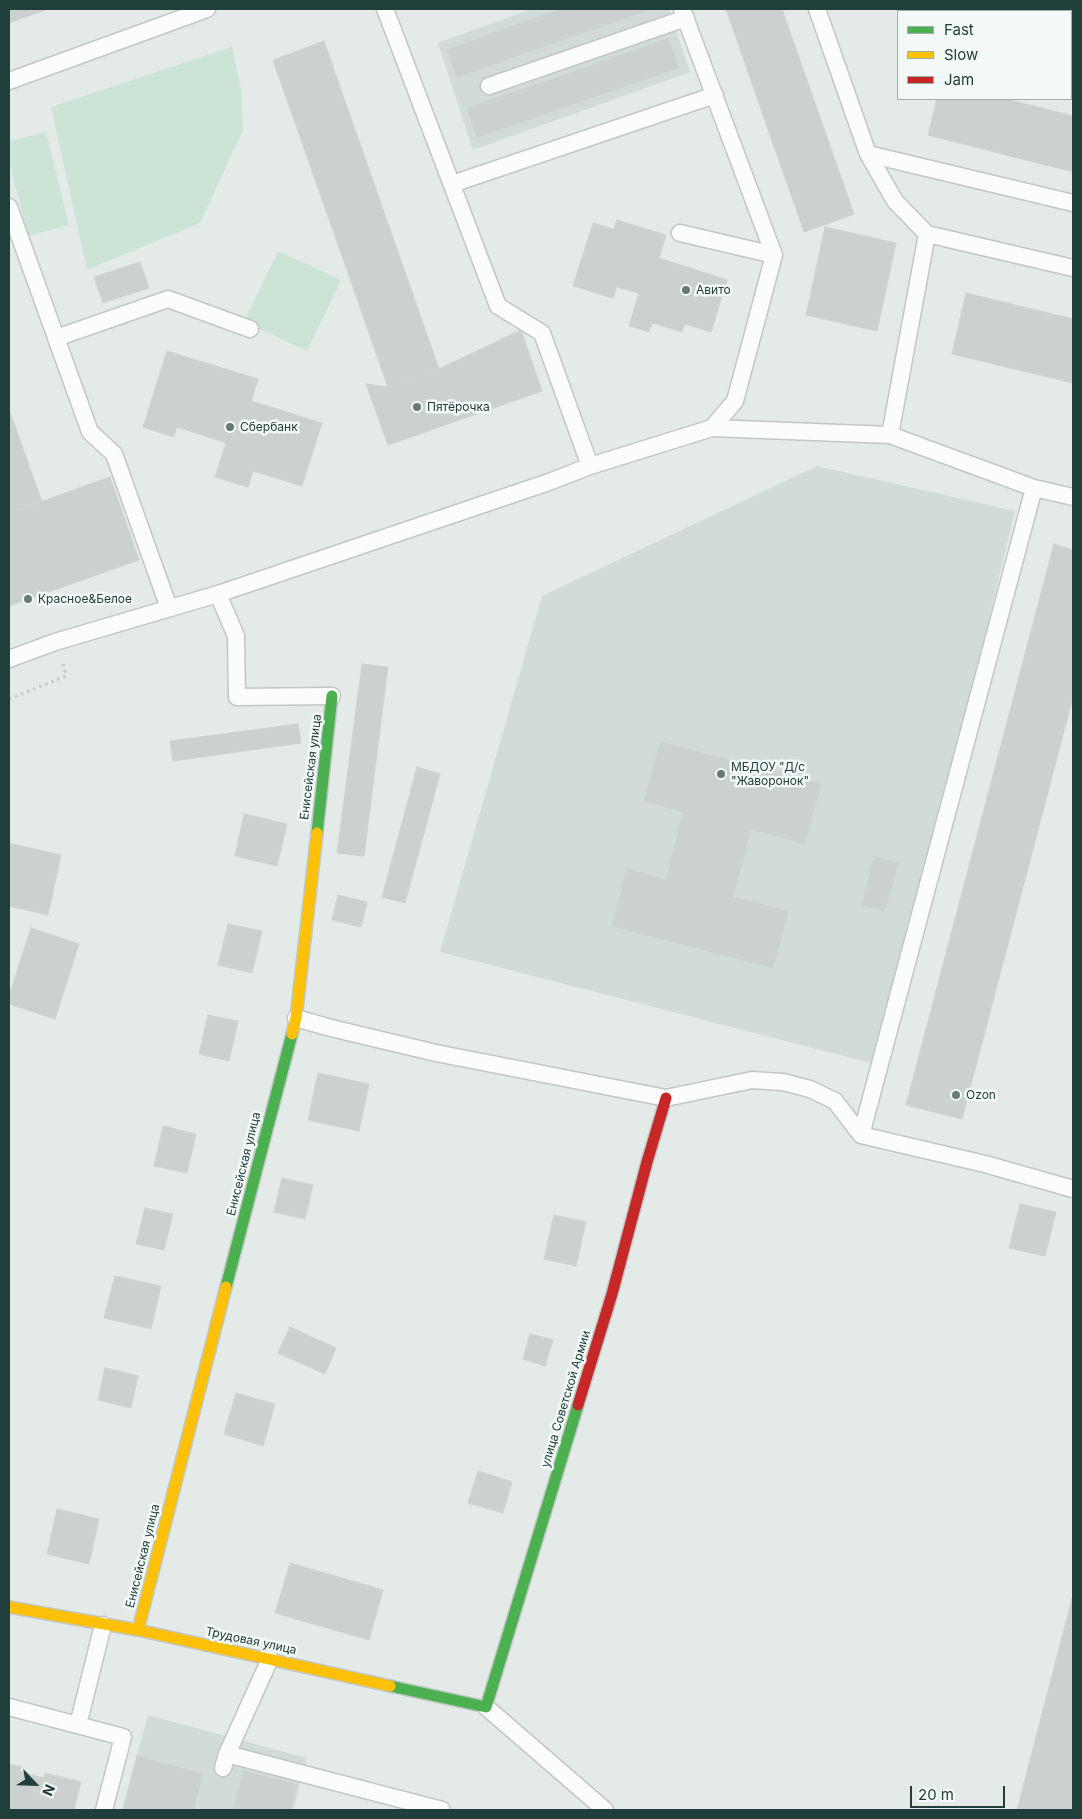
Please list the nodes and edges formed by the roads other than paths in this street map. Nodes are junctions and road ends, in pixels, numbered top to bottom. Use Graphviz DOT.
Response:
graph roads {
  1 [pos="208,9"];
  2 [pos="385,9"];
  3 [pos="817,9"];
  4 [pos="684,13"];
  5 [pos="9,80"];
  6 [pos="489,86"];
  7 [pos="715,95"];
  8 [pos="868,154"];
  9 [pos="452,184"];
  10 [pos="1073,203"];
  11 [pos="9,208"];
  12 [pos="680,233"];
  13 [pos="927,234"];
  14 [pos="774,255"];
  15 [pos="1073,268"];
  16 [pos="250,329"];
  17 [pos="56,338"];
  18 [pos="712,428"];
  19 [pos="890,435"];
  20 [pos="590,466"];
  21 [pos="1034,488"];
  22 [pos="1073,497"];
  23 [pos="218,594"];
  24 [pos="169,608"];
  25 [pos="9,659"];
  26 [pos="332,696"];
  27 [pos="296,1018"];
  28 [pos="666,1098"];
  29 [pos="861,1135"];
  30 [pos="1073,1189"];
  31 [pos="9,1607"];
  32 [pos="103,1625"];
  33 [pos="138,1630"];
  34 [pos="270,1660"];
  35 [pos="9,1707"];
  36 [pos="486,1707"];
  37 [pos="78,1725"];
  38 [pos="104,1810"];
  39 [pos="442,1810"];
  40 [pos="605,1810"];
  1 -- 5 [label="lane"];
  2 -- 9 [label="lane"];
  3 -- 8 [label="lane"];
  4 -- 6 [label="lane"];
  4 -- 7 [label="lane"];
  7 -- 9 [label="lane"];
  7 -- 14 [label="lane"];
  8 -- 10 [label="lane"];
  8 -- 13 [label="lane"];
  9 -- 20 [label="lane"];
  11 -- 17 [label="lane"];
  12 -- 14 [label="lane"];
  13 -- 15 [label="lane"];
  13 -- 19 [label="lane"];
  14 -- 18 [label="lane"];
  16 -- 17 [label="lane"];
  17 -- 24 [label="lane"];
  18 -- 19 [label="lane"];
  18 -- 20 [label="lane"];
  19 -- 21 [label="lane"];
  20 -- 23 [label="lane"];
  21 -- 22 [label="lane"];
  21 -- 29 [label="lane"];
  23 -- 24 [label="lane"];
  23 -- 26 [label="lane"];
  24 -- 25 [label="lane"];
  26 -- 27 [label="street, Енисейская улица"];
  27 -- 28 [label="lane"];
  27 -- 33 [label="street, Енисейская улица"];
  28 -- 29 [label="lane"];
  28 -- 36 [label="street, улица Советской Армии"];
  29 -- 30 [label="lane"];
  31 -- 32 [label="street, Трудовая улица"];
  32 -- 33 [label="street, Трудовая улица"];
  32 -- 37 [label="lane"];
  33 -- 34 [label="street, Трудовая улица"];
  34 -- 36 [label="street, Трудовая улица"];
  34 -- 39 [label="lane"];
  35 -- 37 [label="lane"];
  36 -- 40 [label="lane"];
  37 -- 38 [label="lane"];
}
